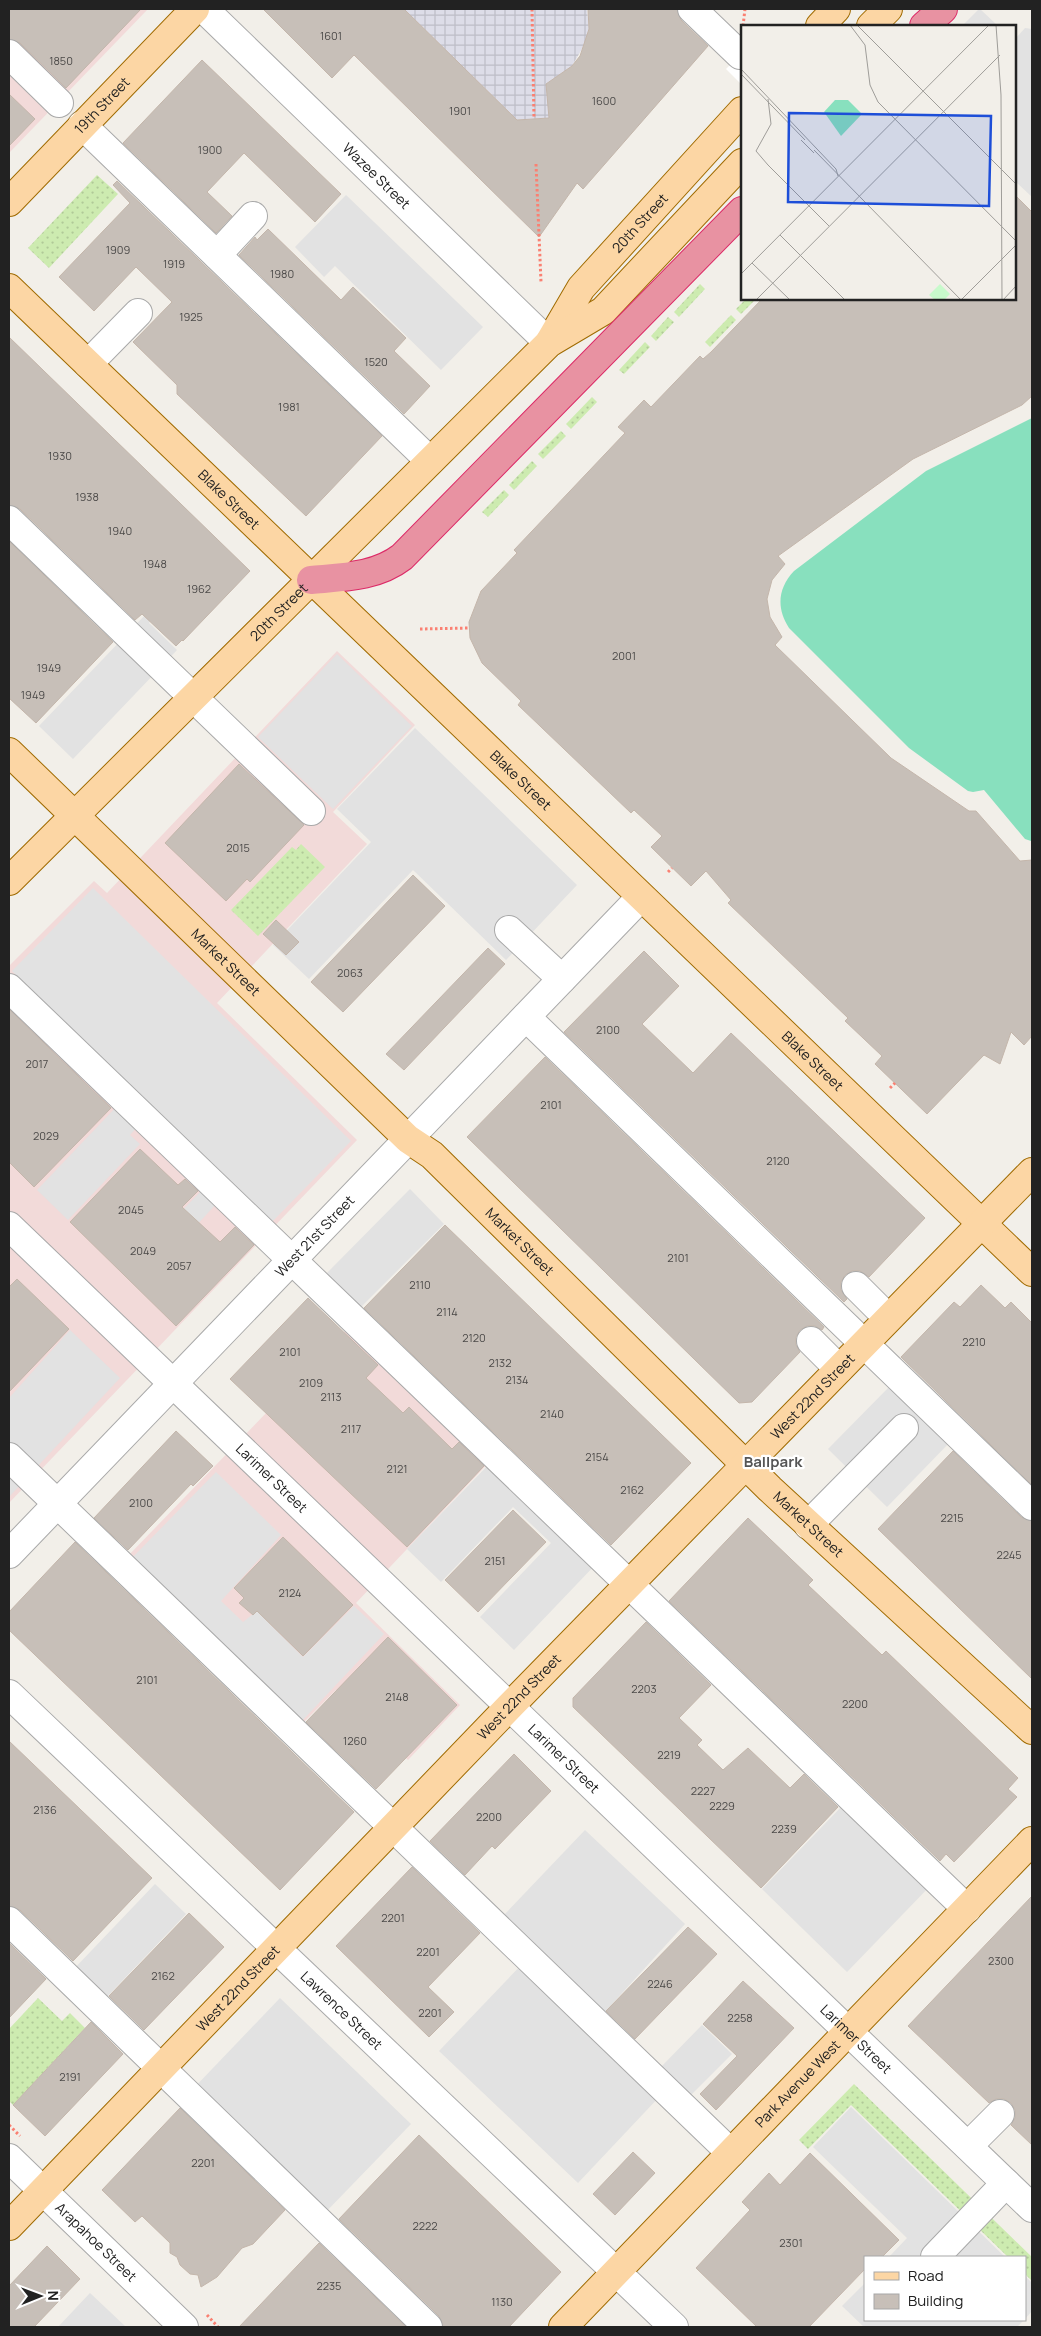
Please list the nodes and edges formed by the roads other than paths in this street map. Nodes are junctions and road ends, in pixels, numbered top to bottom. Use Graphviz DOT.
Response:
graph roads {
  1 [pos="195,9"];
  2 [pos="204,9"];
  3 [pos="692,9"];
  4 [pos="836,9"];
  5 [pos="888,9"];
  6 [pos="942,9"];
  7 [pos="821,25"];
  8 [pos="872,25"];
  9 [pos="925,25"];
  10 [pos="9,54"];
  11 [pos="740,55"];
  12 [pos="60,103"];
  13 [pos="741,112"];
  14 [pos="82,124"];
  15 [pos="741,164"];
  16 [pos="9,202"];
  17 [pos="741,212"];
  18 [pos="253,216"];
  19 [pos="217,255"];
  20 [pos="9,288"];
  21 [pos="138,313"];
  22 [pos="549,343"];
  23 [pos="88,364"];
  24 [pos="430,461"];
  25 [pos="9,520"];
  26 [pos="311,580"];
  27 [pos="193,697"];
  28 [pos="9,752"];
  29 [pos="311,811"];
  30 [pos="74,816"];
  31 [pos="9,881"];
  32 [pos="641,897"];
  33 [pos="509,930"];
  34 [pos="562,979"];
  35 [pos="9,988"];
  36 [pos="526,1018"];
  37 [pos="408,1139"];
  38 [pos="1032,1172"];
  39 [pos="981,1223"];
  40 [pos="9,1226"];
  41 [pos="292,1260"];
  42 [pos="1032,1272"];
  43 [pos="856,1286"];
  44 [pos="888,1318"];
  45 [pos="811,1341"];
  46 [pos="863,1343"];
  47 [pos="839,1369"];
  48 [pos="172,1384"];
  49 [pos="904,1428"];
  50 [pos="9,1457"];
  51 [pos="745,1465"];
  52 [pos="57,1504"];
  53 [pos="1032,1506"];
  54 [pos="808,1525"];
  55 [pos="9,1554"];
  56 [pos="629,1584"];
  57 [pos="9,1694"];
  58 [pos="508,1707"];
  59 [pos="1032,1730"];
  60 [pos="393,1827"];
  61 [pos="1032,1842"];
  62 [pos="966,1909"];
  63 [pos="9,1921"];
  64 [pos="276,1948"];
  65 [pos="848,2031"];
  66 [pos="160,2068"];
  67 [pos="1000,2114"];
  68 [pos="968,2146"];
  69 [pos="732,2152"];
  70 [pos="9,2158"];
  71 [pos="1006,2183"];
  72 [pos="43,2191"];
  73 [pos="1032,2208"];
  74 [pos="9,2226"];
  75 [pos="936,2256"];
  76 [pos="617,2271"];
  77 [pos="184,2327"];
  78 [pos="428,2327"];
  79 [pos="564,2327"];
  80 [pos="674,2327"];
  1 -- 14 [label="main road, 19th Street"];
  2 -- 22 [label="street, Wazee Street"];
  3 -- 11 [label="street"];
  4 -- 7 [label="main road"];
  5 -- 8 [label="main road"];
  6 -- 9 [label="highway"];
  10 -- 12 [label="street"];
  13 -- 22 [label="main road, 20th Street"];
  14 -- 16 [label="main road, 19th Street"];
  14 -- 19 [label="street"];
  15 -- 22 [label="main road, 20th Street"];
  17 -- 26 [label="highway"];
  18 -- 19 [label="street"];
  19 -- 24 [label="street"];
  20 -- 23 [label="main road, Blake Street"];
  21 -- 23 [label="street"];
  22 -- 24 [label="main road, 20th Street"];
  23 -- 26 [label="main road, Blake Street"];
  24 -- 26 [label="main road, 20th Street"];
  25 -- 27 [label="street"];
  26 -- 27 [label="main road, 20th Street"];
  26 -- 32 [label="main road, Blake Street"];
  27 -- 29 [label="street"];
  27 -- 30 [label="main road, 20th Street"];
  28 -- 30 [label="main road, Market Street"];
  30 -- 31 [label="main road, 20th Street"];
  30 -- 37 [label="main road, Market Street"];
  32 -- 34 [label="street, West 21st Street"];
  32 -- 39 [label="main road, Blake Street"];
  33 -- 34 [label="street"];
  34 -- 36 [label="street, West 21st Street"];
  35 -- 41 [label="street"];
  36 -- 37 [label="street, West 21st Street"];
  36 -- 46 [label="street"];
  37 -- 41 [label="street, West 21st Street"];
  37 -- 51 [label="main road, Market Street"];
  38 -- 39 [label="main road, West 22nd Street"];
  39 -- 42 [label="main road, Blake Street"];
  39 -- 44 [label="main road, West 22nd Street"];
  40 -- 48 [label="street, Larimer Street"];
  41 -- 48 [label="street, West 21st Street"];
  41 -- 56 [label="street"];
  43 -- 44 [label="street"];
  44 -- 46 [label="main road, West 22nd Street"];
  45 -- 47 [label="street"];
  46 -- 47 [label="main road, West 22nd Street"];
  46 -- 53 [label="street"];
  47 -- 51 [label="main road, West 22nd Street"];
  48 -- 52 [label="street, West 21st Street"];
  48 -- 58 [label="street, Larimer Street"];
  49 -- 54 [label="street"];
  50 -- 52 [label="street"];
  51 -- 54 [label="main road, Market Street"];
  51 -- 56 [label="main road, West 22nd Street"];
  52 -- 55 [label="street, West 21st Street"];
  52 -- 60 [label="street"];
  54 -- 59 [label="main road, Market Street"];
  56 -- 58 [label="main road, West 22nd Street"];
  56 -- 62 [label="street"];
  57 -- 64 [label="street, Lawrence Street"];
  58 -- 60 [label="main road, West 22nd Street"];
  58 -- 65 [label="street, Larimer Street"];
  60 -- 64 [label="main road, West 22nd Street"];
  60 -- 69 [label="street"];
  61 -- 62 [label="main road, Park Avenue West"];
  62 -- 65 [label="main road, Park Avenue West"];
  63 -- 66 [label="street"];
  64 -- 66 [label="main road, West 22nd Street"];
  64 -- 76 [label="street, Lawrence Street"];
  65 -- 68 [label="street, Larimer Street"];
  65 -- 69 [label="main road, Park Avenue West"];
  66 -- 72 [label="main road, West 22nd Street"];
  66 -- 78 [label="street"];
  67 -- 68 [label="street"];
  68 -- 71 [label="street, Larimer Street"];
  69 -- 76 [label="main road, Park Avenue West"];
  70 -- 72 [label="street, Arapahoe Street"];
  71 -- 73 [label="street, Larimer Street"];
  71 -- 75 [label="street"];
  72 -- 74 [label="main road, West 22nd Street"];
  72 -- 77 [label="street, Arapahoe Street"];
  76 -- 79 [label="main road, Park Avenue West"];
  76 -- 80 [label="street, Lawrence Street"];
}
